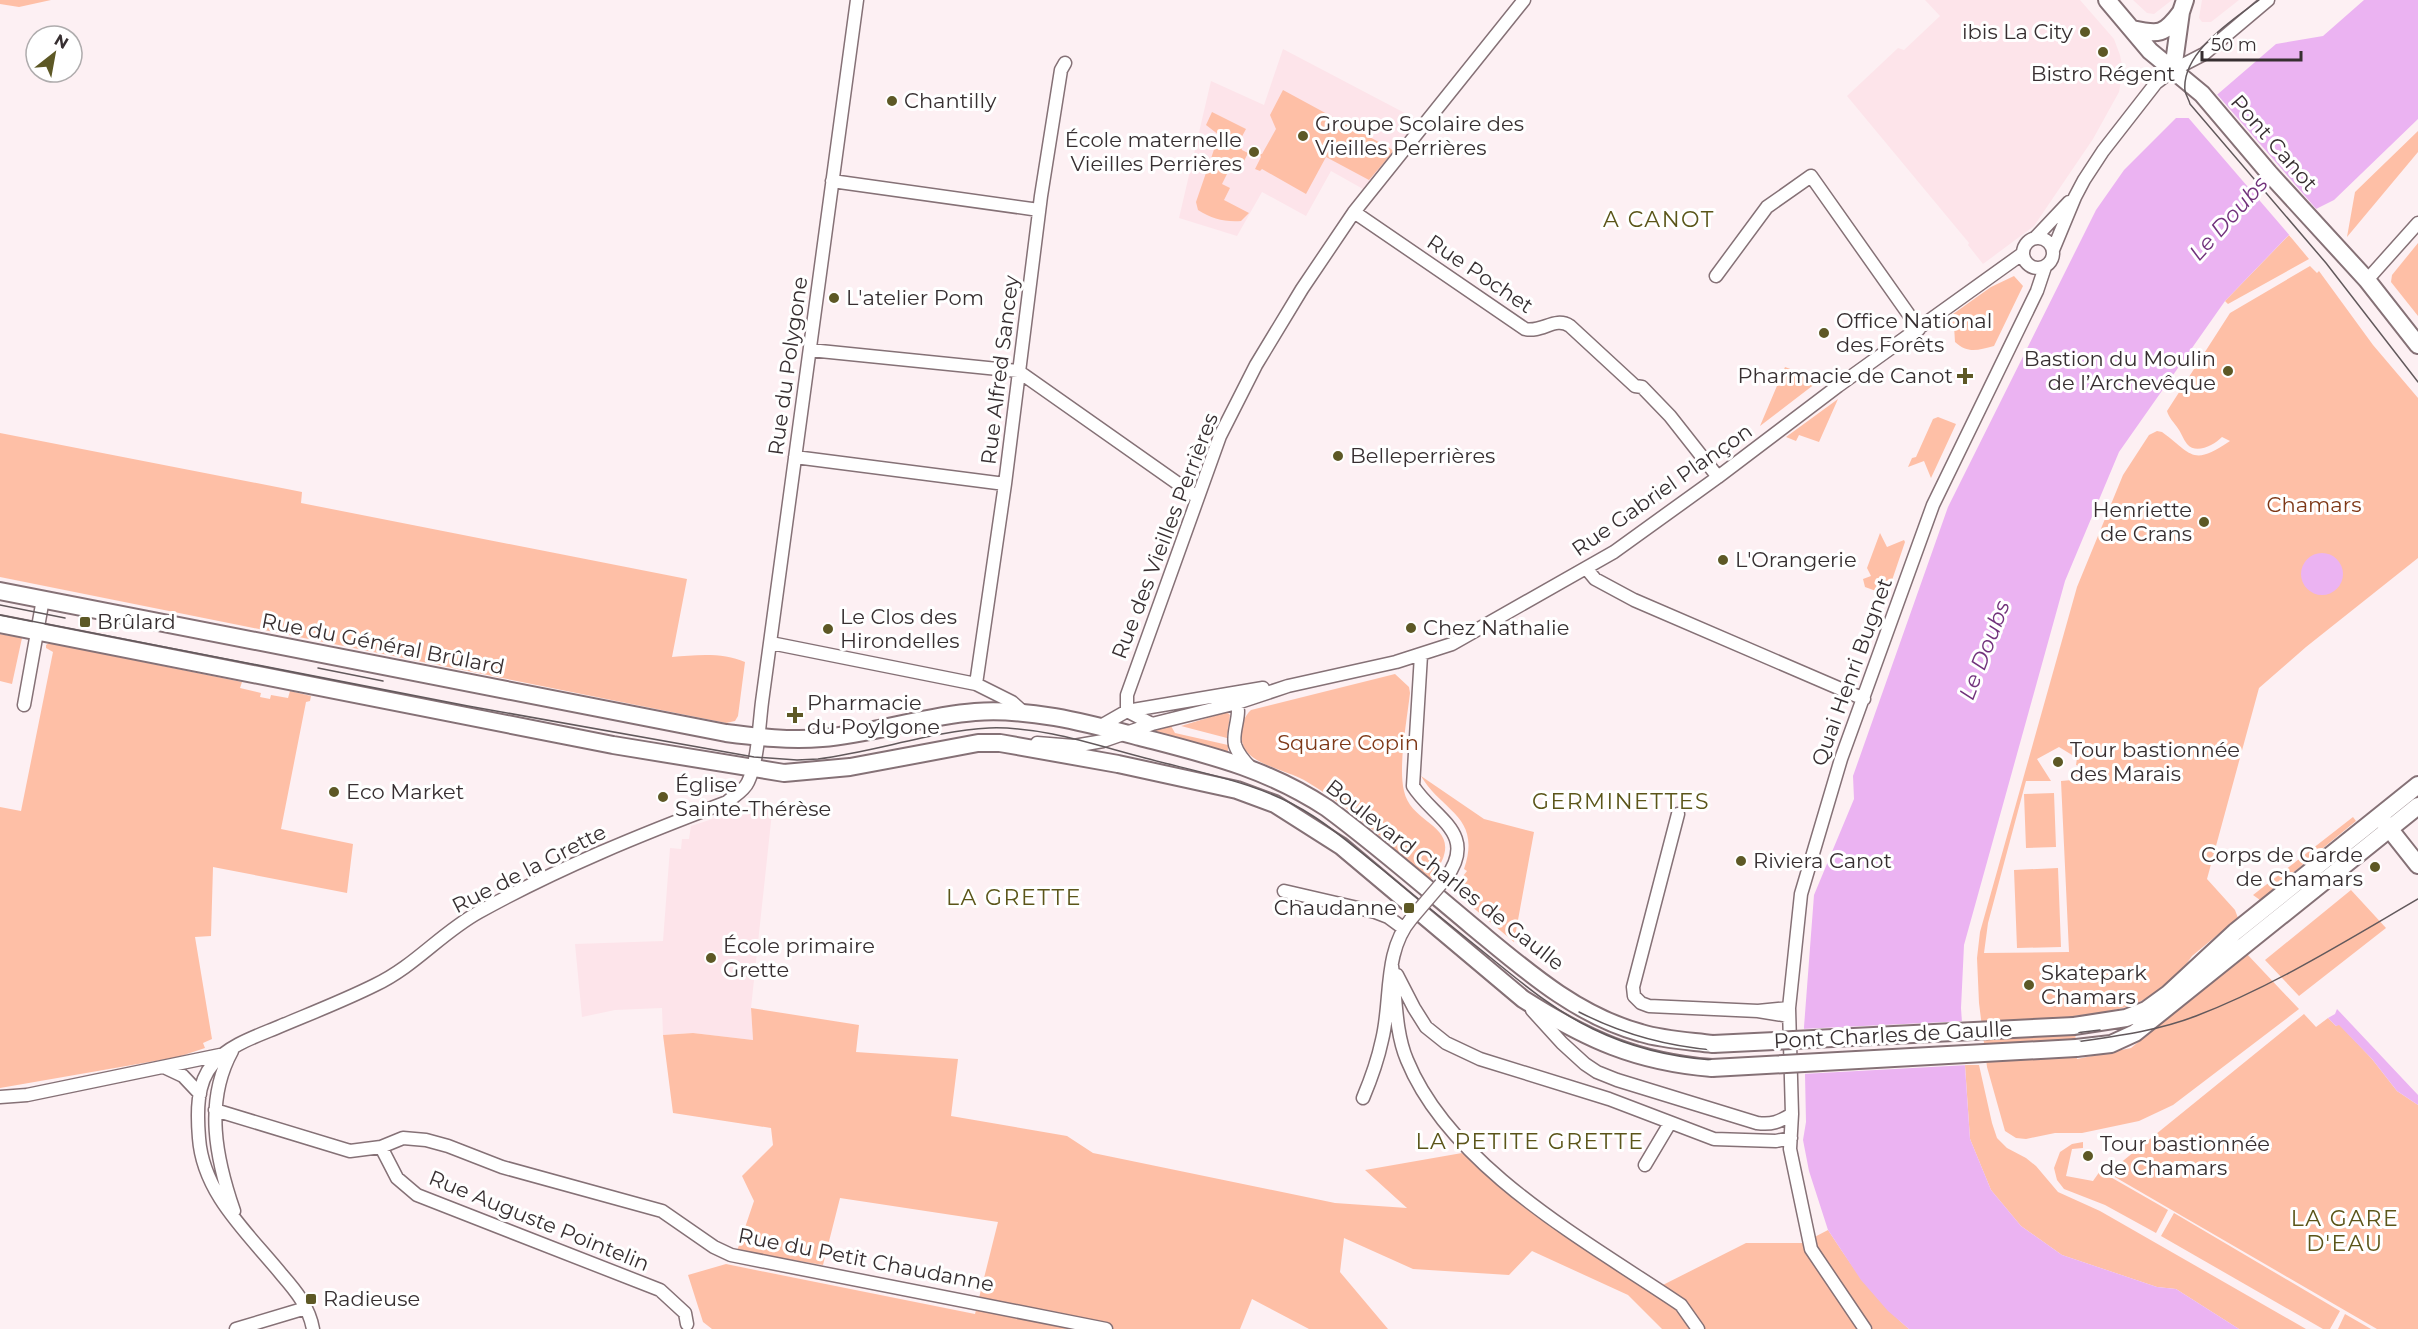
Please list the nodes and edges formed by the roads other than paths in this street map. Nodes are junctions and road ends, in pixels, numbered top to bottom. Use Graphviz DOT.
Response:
graph roads {
  1 [pos="857,0"];
  2 [pos="1524,0"];
  3 [pos="2107,0"];
  4 [pos="2268,0"];
  5 [pos="2183,6"];
  6 [pos="2132,28"];
  7 [pos="1065,63"];
  8 [pos="2173,70"];
  9 [pos="832,181"];
  10 [pos="2074,197"];
  11 [pos="1040,210"];
  12 [pos="1354,212"];
  13 [pos="2418,223"];
  14 [pos="2035,238"];
  15 [pos="2053,250"];
  16 [pos="2022,254"];
  17 [pos="2045,267"];
  18 [pos="1716,276"];
  19 [pos="2367,280"];
  20 [pos="1919,329"];
  21 [pos="2418,345"];
  22 [pos="810,350"];
  23 [pos="1018,371"];
  24 [pos="795,457"];
  25 [pos="1718,477"];
  26 [pos="1005,484"];
  27 [pos="1197,497"];
  28 [pos="1586,568"];
  29 [pos="0,591"];
  30 [pos="43,599"];
  31 [pos="0,624"];
  32 [pos="37,631"];
  33 [pos="771,643"];
  34 [pos="1421,655"];
  35 [pos="976,684"];
  36 [pos="1288,686"];
  37 [pos="1221,695"];
  38 [pos="1864,699"];
  39 [pos="1237,703"];
  40 [pos="24,705"];
  41 [pos="1022,711"];
  42 [pos="1127,711"];
  43 [pos="1152,724"];
  44 [pos="1099,727"];
  45 [pos="1127,734"];
  46 [pos="757,737"];
  47 [pos="1000,743"];
  48 [pos="1251,768"];
  49 [pos="752,769"];
  50 [pos="2418,785"];
  51 [pos="2418,806"];
  52 [pos="1678,814"];
  53 [pos="2384,823"];
  54 [pos="2418,865"];
  55 [pos="1284,891"];
  56 [pos="1407,924"];
  57 [pos="1392,966"];
  58 [pos="1523,999"];
  59 [pos="1789,1012"];
  60 [pos="1713,1044"];
  61 [pos="228,1051"];
  62 [pos="165,1067"];
  63 [pos="1712,1068"];
  64 [pos="200,1094"];
  65 [pos="0,1097"];
  66 [pos="1363,1098"];
  67 [pos="215,1110"];
  68 [pos="1791,1114"];
  69 [pos="1670,1123"];
  70 [pos="1791,1138"];
  71 [pos="381,1147"];
  72 [pos="1645,1165"];
  73 [pos="238,1224"];
  74 [pos="306,1308"];
  75 [pos="687,1324"];
  76 [pos="236,1329"];
  77 [pos="313,1329"];
  78 [pos="1106,1329"];
  79 [pos="1698,1329"];
  80 [pos="1865,1329"];
  1 -- 9 [label="street, Rue du Polygone"];
  2 -- 12 [label="street, Rue des Vieilles Perrières"];
  3 -- 6 [label="main road, Pont Canot"];
  4 -- 8 [label="street"];
  5 -- 6 [label="main road"];
  5 -- 8 [label="main road"];
  6 -- 8 [label="main road, Pont Canot"];
  7 -- 11 [label="street, Rue Alfred Sancey"];
  8 -- 10 [label="street"];
  8 -- 19 [label="main road, Pont Canot"];
  9 -- 11 [label="street"];
  9 -- 22 [label="street, Rue du Polygone"];
  10 -- 14 [label="street"];
  10 -- 15 [label="street"];
  11 -- 23 [label="street, Rue Alfred Sancey"];
  12 -- 25 [label="street, Rue Pochet"];
  12 -- 27 [label="street, Rue des Vieilles Perrières"];
  13 -- 19 [label="street"];
  14 -- 15 [label="street"];
  14 -- 16 [label="street"];
  15 -- 17 [label="street"];
  16 -- 17 [label="street"];
  16 -- 20 [label="street, Rue Gabriel Plançon"];
  17 -- 38 [label="street, Quai Henri Bugnet"];
  18 -- 20 [label="street"];
  19 -- 21 [label="main road, Pont Canot"];
  20 -- 25 [label="street, Rue Gabriel Plançon"];
  22 -- 23 [label="street"];
  22 -- 24 [label="street, Rue du Polygone"];
  23 -- 26 [label="street, Rue Alfred Sancey"];
  23 -- 27 [label="street"];
  24 -- 26 [label="street"];
  24 -- 33 [label="street, Rue du Polygone"];
  25 -- 28 [label="street, Rue Gabriel Plançon"];
  26 -- 35 [label="street, Rue Alfred Sancey"];
  27 -- 42 [label="street, Rue des Vieilles Perrières"];
  28 -- 34 [label="street, Rue Gabriel Plançon"];
  28 -- 38 [label="street"];
  29 -- 30 [label="main road, Rue du Général Brûlard"];
  30 -- 32 [label="street"];
  30 -- 46 [label="main road, Rue du Général Brûlard"];
  31 -- 32 [label="main road"];
  32 -- 40 [label="street"];
  32 -- 49 [label="main road"];
  33 -- 35 [label="street"];
  33 -- 46 [label="street, Rue du Polygone"];
  34 -- 36 [label="street, Rue Gabriel Plançon"];
  34 -- 56 [label="street, bridge"];
  35 -- 41 [label="street"];
  36 -- 37 [label="street, Rue Gabriel Plançon"];
  36 -- 39 [label="street, Rue Gabriel Plançon"];
  37 -- 39 [label="street"];
  37 -- 42 [label="street, Rue Gabriel Plançon"];
  38 -- 59 [label="street, Quai Henri Bugnet"];
  39 -- 43 [label="street, Rue Gabriel Plançon"];
  39 -- 48 [label="street"];
  41 -- 44 [label="main road, Boulevard Charles de Gaulle"];
  41 -- 46 [label="main road, Boulevard Charles de Gaulle"];
  42 -- 43 [label="street"];
  42 -- 44 [label="street, Rue Gabriel Plançon"];
  43 -- 45 [label="street, Rue Gabriel Plançon"];
  44 -- 45 [label="main road, Boulevard Charles de Gaulle"];
  45 -- 47 [label="street, Rue Gabriel Plançon"];
  45 -- 48 [label="main road, Boulevard Charles de Gaulle"];
  46 -- 49 [label="street, Rue du Polygone"];
  47 -- 49 [label="main road"];
  47 -- 58 [label="main road, Boulevard Charles de Gaulle"];
  48 -- 60 [label="main road, Boulevard Charles de Gaulle"];
  49 -- 61 [label="street, Rue de la Grette"];
  50 -- 53 [label="main road"];
  51 -- 53 [label="main road"];
  52 -- 59 [label="street"];
  53 -- 54 [label="main road"];
  53 -- 60 [label="main road, Pont Charles de Gaulle, bridge"];
  53 -- 63 [label="main road, Pont Charles de Gaulle, bridge"];
  55 -- 56 [label="street"];
  56 -- 57 [label="street"];
  57 -- 66 [label="street"];
  57 -- 69 [label="street"];
  57 -- 79 [label="street"];
  58 -- 63 [label="main road, Boulevard Charles de Gaulle"];
  58 -- 68 [label="street"];
  59 -- 68 [label="street, Quai Henri Bugnet"];
  61 -- 62 [label="street"];
  61 -- 64 [label="street"];
  61 -- 67 [label="street"];
  62 -- 64 [label="street"];
  62 -- 65 [label="street"];
  64 -- 73 [label="street"];
  67 -- 71 [label="street, Rue du Petit Chaudanne"];
  67 -- 73 [label="street"];
  68 -- 70 [label="street, Quai Henri Bugnet"];
  69 -- 70 [label="street"];
  69 -- 72 [label="street"];
  70 -- 80 [label="street, Quai Henri Bugnet"];
  71 -- 75 [label="street, Rue Auguste Pointelin"];
  71 -- 78 [label="street, Rue du Petit Chaudanne"];
  73 -- 74 [label="street"];
  74 -- 76 [label="street"];
  74 -- 77 [label="street"];
}
